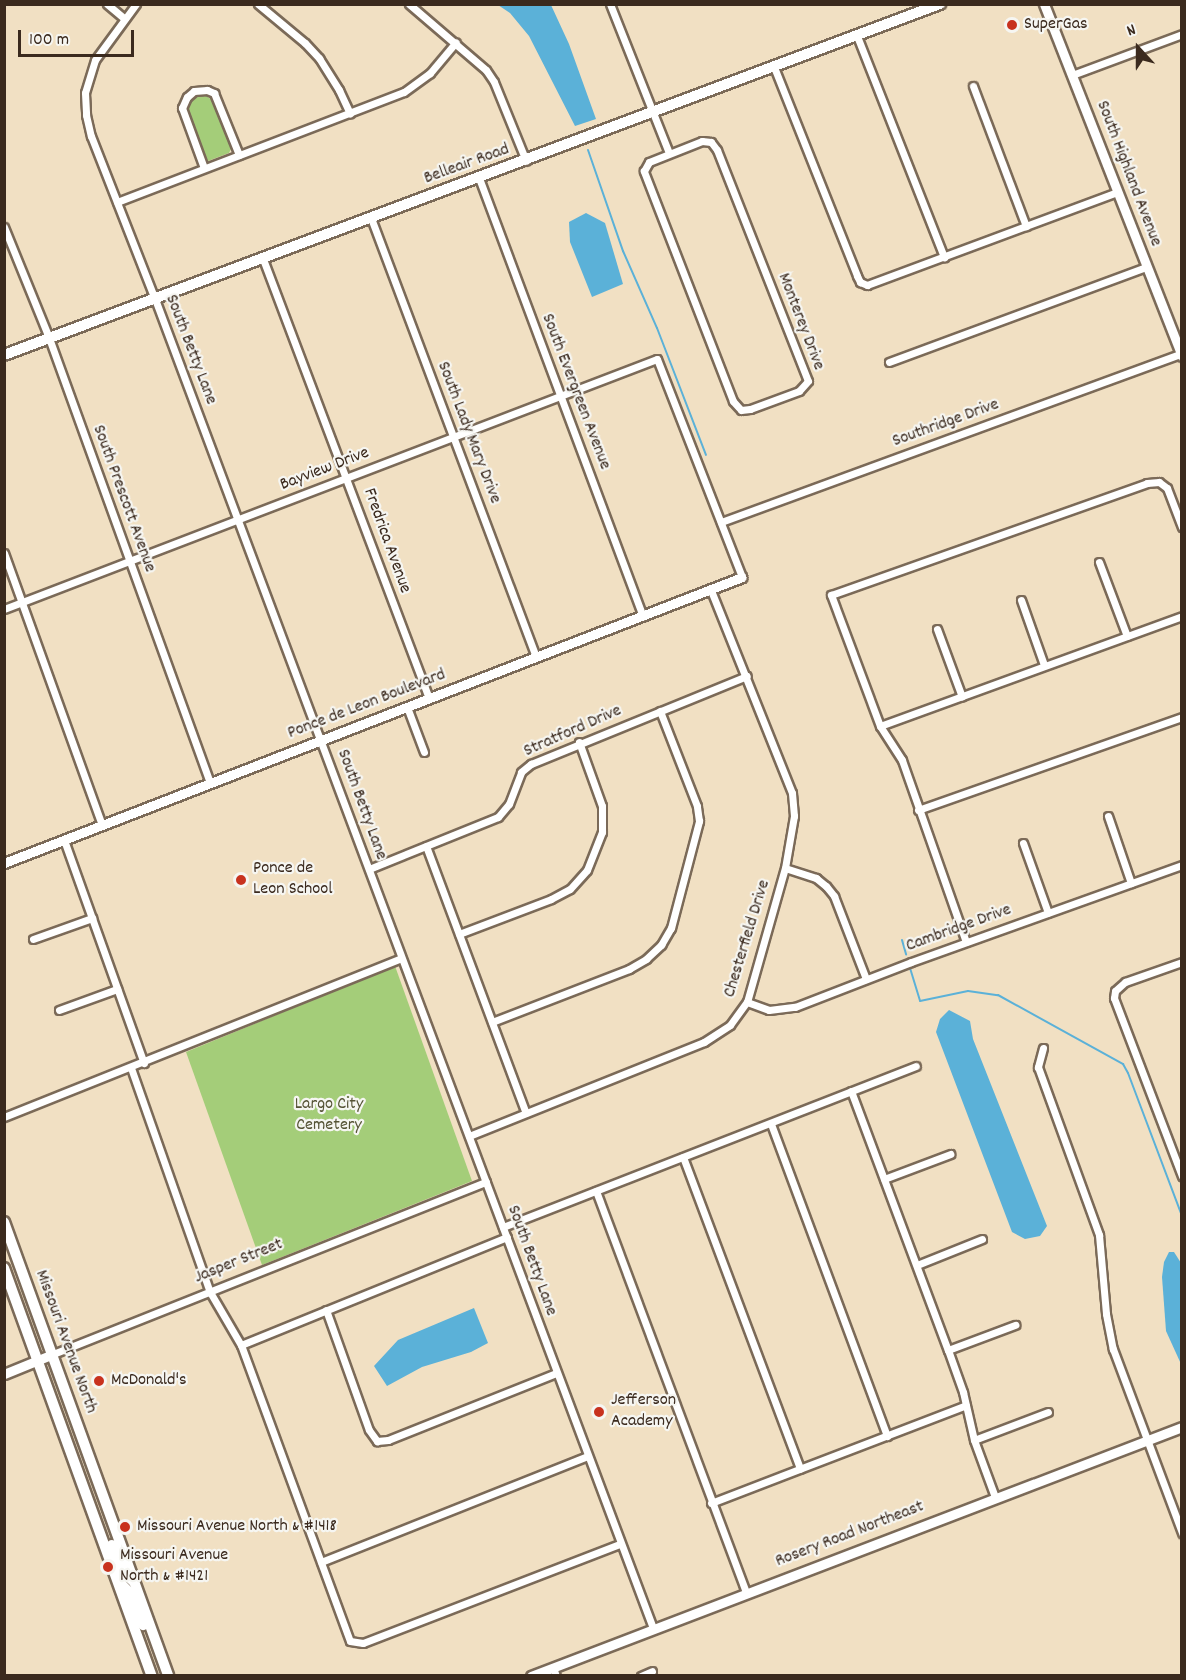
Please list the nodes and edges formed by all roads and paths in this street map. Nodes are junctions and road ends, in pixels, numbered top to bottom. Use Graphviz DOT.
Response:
graph roads {
  1 [pos="107,4"];
  2 [pos="136,4"];
  3 [pos="258,4"];
  4 [pos="409,4"];
  5 [pos="610,4"];
  6 [pos="940,4"];
  7 [pos="1044,4"];
  8 [pos="125,19"];
  9 [pos="1182,34"];
  10 [pos="857,36"];
  11 [pos="456,42"];
  12 [pos="774,67"];
  13 [pos="1072,75"];
  14 [pos="972,86"];
  15 [pos="653,112"];
  16 [pos="350,114"];
  17 [pos="669,153"];
  18 [pos="239,155"];
  19 [pos="526,161"];
  20 [pos="204,168"];
  21 [pos="479,178"];
  22 [pos="1117,192"];
  23 [pos="117,202"];
  24 [pos="371,218"];
  25 [pos="1026,226"];
  26 [pos="4,227"];
  27 [pos="944,257"];
  28 [pos="263,259"];
  29 [pos="1146,267"];
  30 [pos="155,299"];
  31 [pos="49,338"];
  32 [pos="4,355"];
  33 [pos="1181,355"];
  34 [pos="889,362"];
  35 [pos="561,397"];
  36 [pos="454,438"];
  37 [pos="346,478"];
  38 [pos="237,520"];
  39 [pos="721,522"];
  40 [pos="1182,527"];
  41 [pos="4,552"];
  42 [pos="130,562"];
  43 [pos="1099,562"];
  44 [pos="742,577"];
  45 [pos="711,590"];
  46 [pos="1021,600"];
  47 [pos="22,602"];
  48 [pos="4,609"];
  49 [pos="643,616"];
  50 [pos="1182,616"];
  51 [pos="938,629"];
  52 [pos="1127,636"];
  53 [pos="536,657"];
  54 [pos="1044,665"];
  55 [pos="747,676"];
  56 [pos="962,697"];
  57 [pos="429,699"];
  58 [pos="407,708"];
  59 [pos="660,711"];
  60 [pos="1182,717"];
  61 [pos="880,726"];
  62 [pos="321,741"];
  63 [pos="579,742"];
  64 [pos="424,752"];
  65 [pos="210,783"];
  66 [pos="918,810"];
  67 [pos="1108,816"];
  68 [pos="102,825"];
  69 [pos="64,840"];
  70 [pos="1023,843"];
  71 [pos="426,846"];
  72 [pos="4,863"];
  73 [pos="1182,865"];
  74 [pos="369,868"];
  75 [pos="785,868"];
  76 [pos="1131,883"];
  77 [pos="1048,913"];
  78 [pos="92,918"];
  79 [pos="459,934"];
  80 [pos="33,939"];
  81 [pos="966,942"];
  82 [pos="400,959"];
  83 [pos="1182,962"];
  84 [pos="866,979"];
  85 [pos="117,989"];
  86 [pos="747,1002"];
  87 [pos="58,1010"];
  88 [pos="492,1022"];
  89 [pos="1043,1048"];
  90 [pos="144,1063"];
  91 [pos="916,1066"];
  92 [pos="131,1068"];
  93 [pos="851,1091"];
  94 [pos="526,1113"];
  95 [pos="4,1117"];
  96 [pos="771,1124"];
  97 [pos="469,1136"];
  98 [pos="950,1154"];
  99 [pos="683,1157"];
  100 [pos="1182,1176"];
  101 [pos="884,1179"];
  102 [pos="486,1182"];
  103 [pos="596,1191"];
  104 [pos="4,1222"];
  105 [pos="503,1227"];
  106 [pos="507,1237"];
  107 [pos="982,1239"];
  108 [pos="917,1265"];
  109 [pos="4,1268"];
  110 [pos="210,1292"];
  111 [pos="326,1310"];
  112 [pos="1015,1325"];
  113 [pos="241,1345"];
  114 [pos="948,1350"];
  115 [pos="53,1354"];
  116 [pos="37,1360"];
  117 [pos="556,1373"];
  118 [pos="4,1374"];
  119 [pos="966,1405"];
  120 [pos="1048,1412"];
  121 [pos="1182,1427"];
  122 [pos="887,1436"];
  123 [pos="1147,1439"];
  124 [pos="974,1440"];
  125 [pos="588,1456"];
  126 [pos="800,1469"];
  127 [pos="995,1497"];
  128 [pos="711,1503"];
  129 [pos="91,1508"];
  130 [pos="1182,1533"];
  131 [pos="620,1544"];
  132 [pos="321,1562"];
  133 [pos="117,1581"];
  134 [pos="135,1583"];
  135 [pos="746,1593"];
  136 [pos="653,1628"];
  137 [pos="166,1670"];
  138 [pos="555,1671"];
  139 [pos="652,1671"];
  140 [pos="152,1676"];
  141 [pos="531,1676"];
  142 [pos="641,1676"];
  1 -- 8 [label="street"];
  2 -- 8 [label="street, South Betty Lane"];
  3 -- 16 [label="street"];
  4 -- 11 [label="street"];
  5 -- 15 [label="street"];
  6 -- 10 [label="main road, Belleair Road"];
  7 -- 13 [label="street, South Highland Avenue"];
  8 -- 23 [label="street, South Betty Lane"];
  9 -- 13 [label="street"];
  10 -- 12 [label="main road, Belleair Road"];
  10 -- 27 [label="street"];
  11 -- 16 [label="street"];
  11 -- 19 [label="street"];
  12 -- 15 [label="main road, Belleair Road"];
  12 -- 27 [label="street"];
  13 -- 22 [label="street, South Highland Avenue"];
  14 -- 25 [label="street"];
  15 -- 17 [label="street"];
  15 -- 19 [label="main road, Belleair Road"];
  16 -- 18 [label="street"];
  17 -- 17 [label="street, Monterey Drive"];
  18 -- 20 [label="street"];
  18 -- 20 [label="street"];
  19 -- 21 [label="main road, Belleair Road"];
  20 -- 23 [label="street"];
  21 -- 24 [label="main road, Belleair Road"];
  21 -- 35 [label="street, South Evergreen Avenue"];
  22 -- 25 [label="street"];
  22 -- 29 [label="street, South Highland Avenue"];
  23 -- 30 [label="street, South Betty Lane"];
  24 -- 28 [label="main road, Belleair Road"];
  24 -- 36 [label="street, South Lady Mary Drive"];
  25 -- 27 [label="street"];
  26 -- 31 [label="street, South Prescott Avenue"];
  28 -- 30 [label="main road, Belleair Road"];
  28 -- 37 [label="street, Fredrica Avenue"];
  29 -- 33 [label="street, South Highland Avenue"];
  29 -- 34 [label="street"];
  30 -- 31 [label="main road, Belleair Road"];
  30 -- 38 [label="street, South Betty Lane"];
  31 -- 32 [label="main road, Belleair Road"];
  31 -- 42 [label="street, South Prescott Avenue"];
  33 -- 39 [label="street, Southridge Drive"];
  35 -- 36 [label="street, Bayview Drive"];
  35 -- 39 [label="street, Bayview Drive"];
  35 -- 49 [label="street, South Evergreen Avenue"];
  36 -- 37 [label="street, Bayview Drive"];
  36 -- 53 [label="street, South Lady Mary Drive"];
  37 -- 38 [label="street, Bayview Drive"];
  37 -- 57 [label="street, Fredrica Avenue"];
  38 -- 42 [label="street, Bayview Drive"];
  38 -- 62 [label="street, South Betty Lane"];
  39 -- 44 [label="street"];
  40 -- 61 [label="street"];
  41 -- 47 [label="street"];
  42 -- 47 [label="street, Bayview Drive"];
  42 -- 65 [label="street, South Prescott Avenue"];
  43 -- 52 [label="street"];
  44 -- 45 [label="street, Ponce de Leon Boulevard"];
  45 -- 49 [label="street, Ponce de Leon Boulevard"];
  45 -- 55 [label="street, Chesterfield Drive"];
  46 -- 54 [label="street"];
  47 -- 48 [label="street, Bayview Drive"];
  47 -- 68 [label="street"];
  49 -- 53 [label="street, Ponce de Leon Boulevard"];
  50 -- 52 [label="street"];
  51 -- 56 [label="street"];
  52 -- 54 [label="street"];
  53 -- 57 [label="street, Ponce de Leon Boulevard"];
  54 -- 56 [label="street"];
  55 -- 59 [label="street, Stratford Drive"];
  55 -- 75 [label="street, Chesterfield Drive"];
  56 -- 61 [label="street"];
  57 -- 58 [label="street, Ponce de Leon Boulevard"];
  58 -- 62 [label="street, Ponce de Leon Boulevard"];
  58 -- 64 [label="street"];
  59 -- 63 [label="street, Stratford Drive"];
  59 -- 88 [label="street"];
  60 -- 66 [label="street"];
  61 -- 66 [label="street"];
  62 -- 65 [label="street, Ponce de Leon Boulevard"];
  62 -- 74 [label="street, South Betty Lane"];
  63 -- 71 [label="street, Stratford Drive"];
  63 -- 79 [label="street"];
  65 -- 68 [label="street, Ponce de Leon Boulevard"];
  66 -- 81 [label="street"];
  67 -- 76 [label="street"];
  68 -- 69 [label="street, Ponce de Leon Boulevard"];
  69 -- 72 [label="street, Ponce de Leon Boulevard"];
  69 -- 78 [label="street"];
  70 -- 77 [label="street"];
  71 -- 74 [label="street, Stratford Drive"];
  71 -- 79 [label="street"];
  73 -- 76 [label="street, Cambridge Drive"];
  74 -- 82 [label="street, South Betty Lane"];
  75 -- 84 [label="street"];
  75 -- 86 [label="street, Chesterfield Drive"];
  76 -- 77 [label="street, Cambridge Drive"];
  77 -- 81 [label="street, Cambridge Drive"];
  78 -- 80 [label="street"];
  78 -- 85 [label="street"];
  79 -- 88 [label="street"];
  81 -- 84 [label="street, Cambridge Drive"];
  82 -- 90 [label="street"];
  82 -- 97 [label="street, South Betty Lane"];
  83 -- 100 [label="street"];
  84 -- 86 [label="street, Cambridge Drive"];
  85 -- 87 [label="street"];
  85 -- 90 [label="street"];
  86 -- 94 [label="street, Chesterfield Drive"];
  88 -- 94 [label="street"];
  89 -- 123 [label="street"];
  90 -- 92 [label="street"];
  91 -- 93 [label="street"];
  92 -- 95 [label="street"];
  92 -- 110 [label="street"];
  93 -- 96 [label="street"];
  93 -- 101 [label="street"];
  94 -- 97 [label="street, Chesterfield Drive"];
  96 -- 99 [label="street"];
  96 -- 122 [label="street"];
  97 -- 102 [label="street, South Betty Lane"];
  98 -- 101 [label="street"];
  99 -- 103 [label="street"];
  99 -- 126 [label="street"];
  101 -- 108 [label="street"];
  102 -- 105 [label="street, South Betty Lane"];
  102 -- 110 [label="street, Jasper Street"];
  103 -- 105 [label="street"];
  103 -- 128 [label="street"];
  104 -- 115 [label="main road, Missouri Avenue North"];
  105 -- 106 [label="street, South Betty Lane"];
  106 -- 111 [label="street"];
  106 -- 117 [label="street, South Betty Lane"];
  107 -- 108 [label="street"];
  108 -- 114 [label="street"];
  109 -- 116 [label="main road, Missouri Avenue North"];
  110 -- 113 [label="street"];
  110 -- 115 [label="street, Jasper Street"];
  111 -- 113 [label="street"];
  111 -- 117 [label="street"];
  112 -- 114 [label="street"];
  113 -- 132 [label="street"];
  114 -- 119 [label="street"];
  115 -- 116 [label="street, Jasper Street"];
  115 -- 134 [label="main road, Missouri Avenue North"];
  116 -- 118 [label="street, Jasper Street"];
  116 -- 129 [label="main road, Missouri Avenue North"];
  117 -- 125 [label="street, South Betty Lane"];
  119 -- 122 [label="street"];
  119 -- 124 [label="street"];
  120 -- 124 [label="street"];
  121 -- 123 [label="street, Rosery Road Northeast"];
  122 -- 126 [label="street"];
  123 -- 127 [label="street, Rosery Road Northeast"];
  123 -- 130 [label="street"];
  124 -- 127 [label="street"];
  125 -- 131 [label="street, South Betty Lane"];
  125 -- 132 [label="street"];
  126 -- 128 [label="street"];
  127 -- 135 [label="street, Rosery Road Northeast"];
  128 -- 135 [label="street"];
  129 -- 133 [label="main road, Missouri Avenue North"];
  129 -- 134 [label="main road"];
  131 -- 132 [label="street"];
  131 -- 136 [label="street, South Betty Lane"];
  133 -- 137 [label="main road"];
  133 -- 140 [label="main road, Missouri Avenue North"];
  134 -- 137 [label="main road, Missouri Avenue North"];
  135 -- 136 [label="street, Rosery Road Northeast"];
  136 -- 138 [label="street, Rosery Road Northeast"];
  138 -- 141 [label="street, Rosery Road Northeast"];
  139 -- 142 [label="street"];
}
